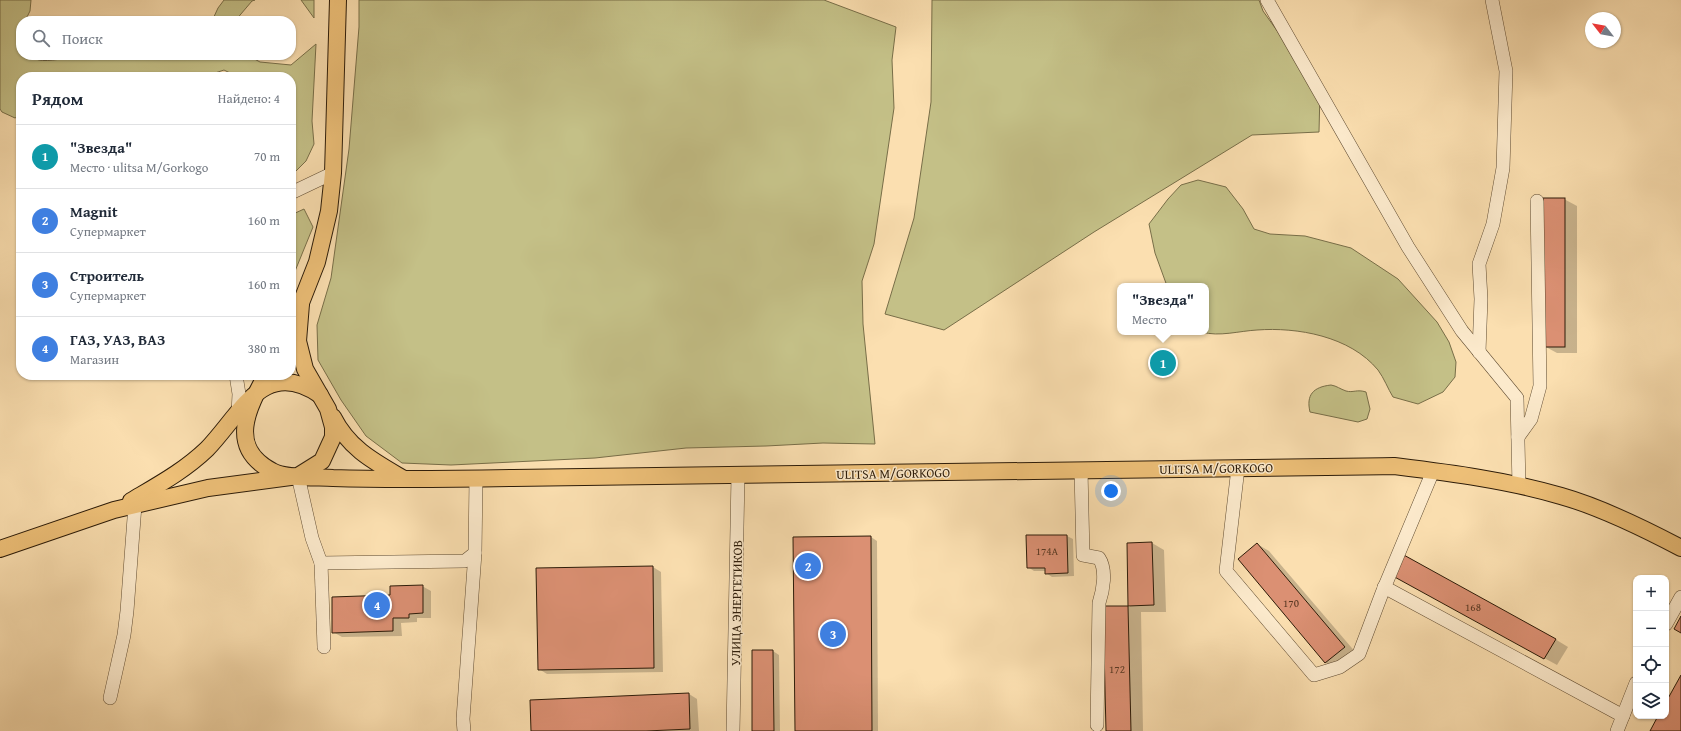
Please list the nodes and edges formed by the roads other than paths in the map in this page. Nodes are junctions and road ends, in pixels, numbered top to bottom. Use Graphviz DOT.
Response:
graph roads {
  1 [pos="338,0"];
  2 [pos="1267,0"];
  3 [pos="1492,0"];
  4 [pos="333,173"];
  5 [pos="296,191"];
  6 [pos="1536,202"];
  7 [pos="301,304"];
  8 [pos="296,314"];
  9 [pos="1479,352"];
  10 [pos="237,380"];
  11 [pos="263,380"];
  12 [pos="257,391"];
  13 [pos="320,395"];
  14 [pos="328,409"];
  15 [pos="238,413"];
  16 [pos="1518,437"];
  17 [pos="1238,468"];
  18 [pos="1081,470"];
  19 [pos="1433,471"];
  20 [pos="298,476"];
  21 [pos="738,476"];
  22 [pos="476,479"];
  23 [pos="406,480"];
  24 [pos="1519,486"];
  25 [pos="134,505"];
  26 [pos="114,510"];
  27 [pos="1681,548"];
  28 [pos="0,549"];
  29 [pos="474,553"];
  30 [pos="321,563"];
  31 [pos="1384,587"];
  32 [pos="1681,597"];
  33 [pos="1669,619"];
  34 [pos="324,647"];
  35 [pos="1633,691"];
  36 [pos="110,698"];
  37 [pos="1623,716"];
  38 [pos="1097,725"];
  39 [pos="464,731"];
  40 [pos="733,731"];
  41 [pos="1617,731"];
  1 -- 4 [label="main road"];
  2 -- 9 [label="street"];
  3 -- 9 [label="street"];
  4 -- 5 [label="street"];
  4 -- 7 [label="main road"];
  6 -- 16 [label="street"];
  7 -- 8 [label="main road"];
  7 -- 13 [label="main road"];
  9 -- 16 [label="street"];
  10 -- 15 [label="street"];
  11 -- 12 [label="main road"];
  12 -- 13 [label="main road"];
  12 -- 15 [label="main road"];
  12 -- 20 [label="main road"];
  13 -- 14 [label="main road"];
  14 -- 20 [label="main road"];
  14 -- 23 [label="main road"];
  15 -- 26 [label="main road"];
  16 -- 24 [label="street"];
  17 -- 18 [label="main road, ULITSA M/GORKOGO"];
  17 -- 19 [label="main road, ULITSA M/GORKOGO"];
  17 -- 31 [label="street"];
  18 -- 21 [label="main road, ULITSA M/GORKOGO"];
  18 -- 38 [label="street"];
  19 -- 24 [label="main road, ULITSA M/GORKOGO"];
  19 -- 31 [label="street"];
  20 -- 23 [label="main road, ULITSA M/GORKOGO"];
  20 -- 25 [label="main road"];
  20 -- 30 [label="street"];
  21 -- 22 [label="main road, ULITSA M/GORKOGO"];
  21 -- 40 [label="street, УЛИЦА ЭНЕРГЕТИКОВ"];
  22 -- 23 [label="main road, ULITSA M/GORKOGO"];
  22 -- 29 [label="street"];
  24 -- 27 [label="main road, ULITSA M/GORKOGO"];
  25 -- 26 [label="main road"];
  25 -- 36 [label="street"];
  26 -- 28 [label="main road"];
  29 -- 30 [label="street"];
  29 -- 39 [label="street"];
  30 -- 34 [label="street"];
  31 -- 37 [label="street"];
  32 -- 33 [label="street"];
  35 -- 37 [label="street"];
  37 -- 41 [label="street"];
}
